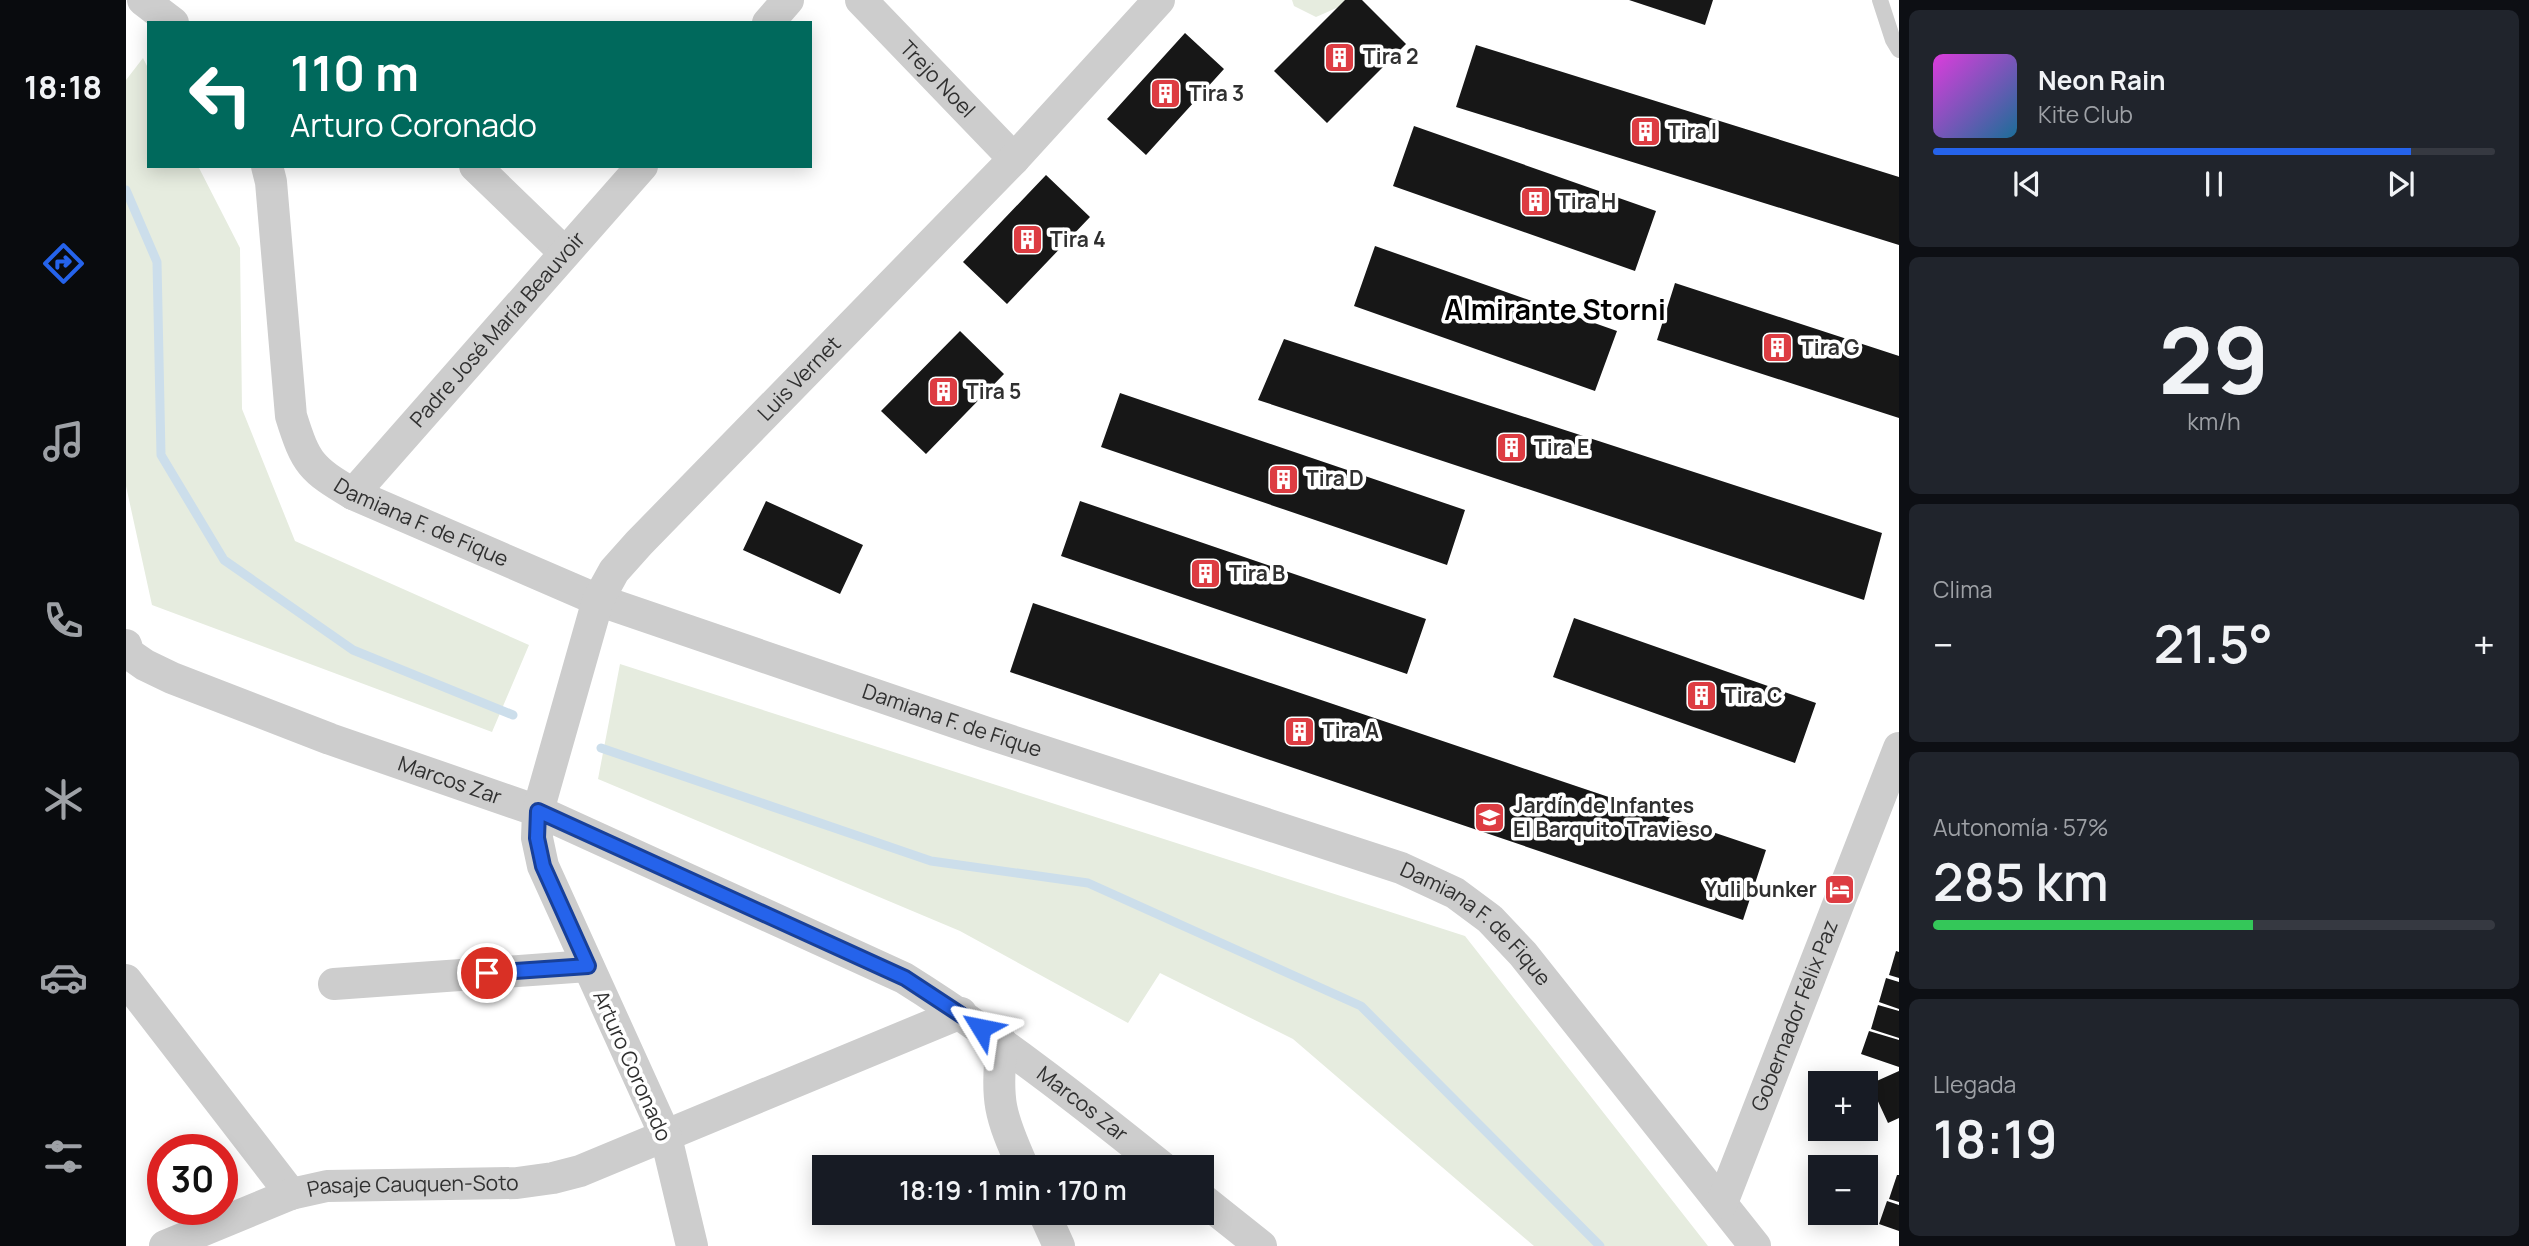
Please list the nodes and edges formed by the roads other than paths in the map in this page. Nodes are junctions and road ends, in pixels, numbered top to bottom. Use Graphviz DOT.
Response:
graph roads {
  1 [pos="143,0"];
  2 [pos="788,0"];
  3 [pos="861,0"];
  4 [pos="1159,0"];
  5 [pos="1880,0"];
  6 [pos="170,21"];
  7 [pos="770,21"];
  8 [pos="1899,50"];
  9 [pos="1014,159"];
  10 [pos="477,168"];
  11 [pos="640,168"];
  12 [pos="274,171"];
  13 [pos="565,253"];
  14 [pos="354,494"];
  15 [pos="598,600"];
  16 [pos="127,652"];
  17 [pos="1899,748"];
  18 [pos="538,811"];
  19 [pos="588,966"];
  20 [pos="126,979"];
  21 [pos="334,984"];
  22 [pos="961,1013"];
  23 [pos="1002,1043"];
  24 [pos="666,1137"];
  25 [pos="1017,1155"];
  26 [pos="1148,1155"];
  27 [pos="291,1194"];
  28 [pos="1722,1203"];
  29 [pos="1214,1209"];
  30 [pos="1049,1225"];
  31 [pos="164,1246"];
  32 [pos="692,1246"];
  33 [pos="1059,1246"];
  34 [pos="1261,1246"];
  35 [pos="1755,1246"];
  1 -- 6 [label="street"];
  2 -- 7 [label="street"];
  3 -- 9 [label="street, Trejo Noel"];
  4 -- 9 [label="street, Luis Vernet"];
  5 -- 8 [label="lane"];
  9 -- 15 [label="street, Luis Vernet"];
  10 -- 13 [label="street"];
  11 -- 13 [label="street, Padre José María Beauvoir"];
  12 -- 14 [label="street, Damiana F. de Fique"];
  13 -- 14 [label="street, Padre José María Beauvoir"];
  14 -- 15 [label="street, Damiana F. de Fique"];
  15 -- 18 [label="street, Luis Vernet"];
  15 -- 28 [label="street, Damiana F. de Fique"];
  16 -- 18 [label="street, Marcos Zar"];
  17 -- 28 [label="street, Gobernador Félix Paz"];
  18 -- 19 [label="street, Arturo Coronado"];
  18 -- 22 [label="street, Marcos Zar"];
  19 -- 21 [label="street"];
  19 -- 24 [label="street, Arturo Coronado"];
  20 -- 27 [label="street"];
  22 -- 23 [label="street, Marcos Zar"];
  22 -- 24 [label="street, Pasaje Cauquen-Soto"];
  23 -- 25 [label="street"];
  23 -- 26 [label="street, Marcos Zar"];
  24 -- 27 [label="street, Pasaje Cauquen-Soto"];
  24 -- 32 [label="street, Arturo Coronado"];
  27 -- 31 [label="street, Pasaje Cauquen-Soto"];
  28 -- 35 [label="street, Damiana F. de Fique"];
  29 -- 34 [label="street"];
  30 -- 33 [label="street"];
}
